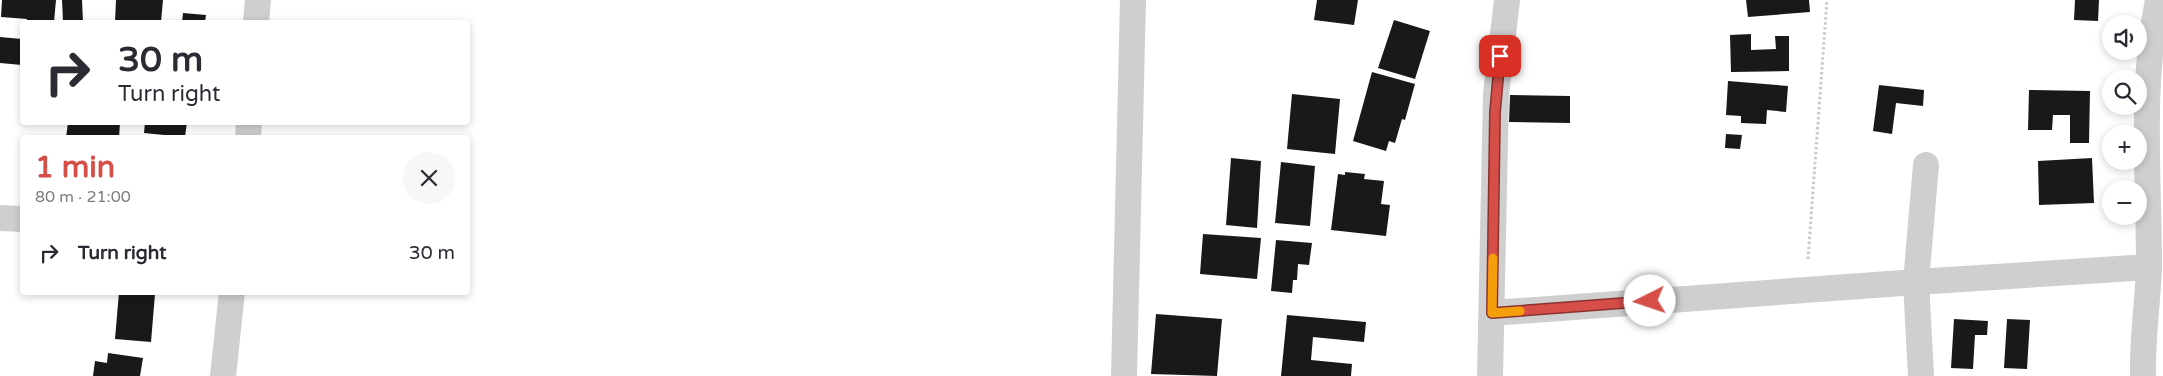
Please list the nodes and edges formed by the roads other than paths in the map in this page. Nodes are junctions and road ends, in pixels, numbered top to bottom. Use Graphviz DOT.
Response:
graph roads {
  1 [pos="258,0"];
  2 [pos="1133,0"];
  3 [pos="1507,0"];
  4 [pos="2158,0"];
  5 [pos="256,20"];
  6 [pos="1926,165"];
  7 [pos="0,218"];
  8 [pos="20,219"];
  9 [pos="2149,267"];
  10 [pos="1916,282"];
  11 [pos="232,295"];
  12 [pos="1492,313"];
  13 [pos="223,376"];
  14 [pos="1124,376"];
  15 [pos="1490,376"];
  16 [pos="1921,376"];
  17 [pos="2143,376"];
  1 -- 5 [label="street"];
  2 -- 14 [label="street"];
  3 -- 12 [label="street"];
  4 -- 9 [label="street"];
  6 -- 10 [label="street"];
  7 -- 8 [label="street"];
  9 -- 10 [label="street"];
  9 -- 17 [label="street"];
  10 -- 12 [label="street"];
  10 -- 16 [label="street"];
  11 -- 13 [label="street"];
  12 -- 15 [label="street"];
}
